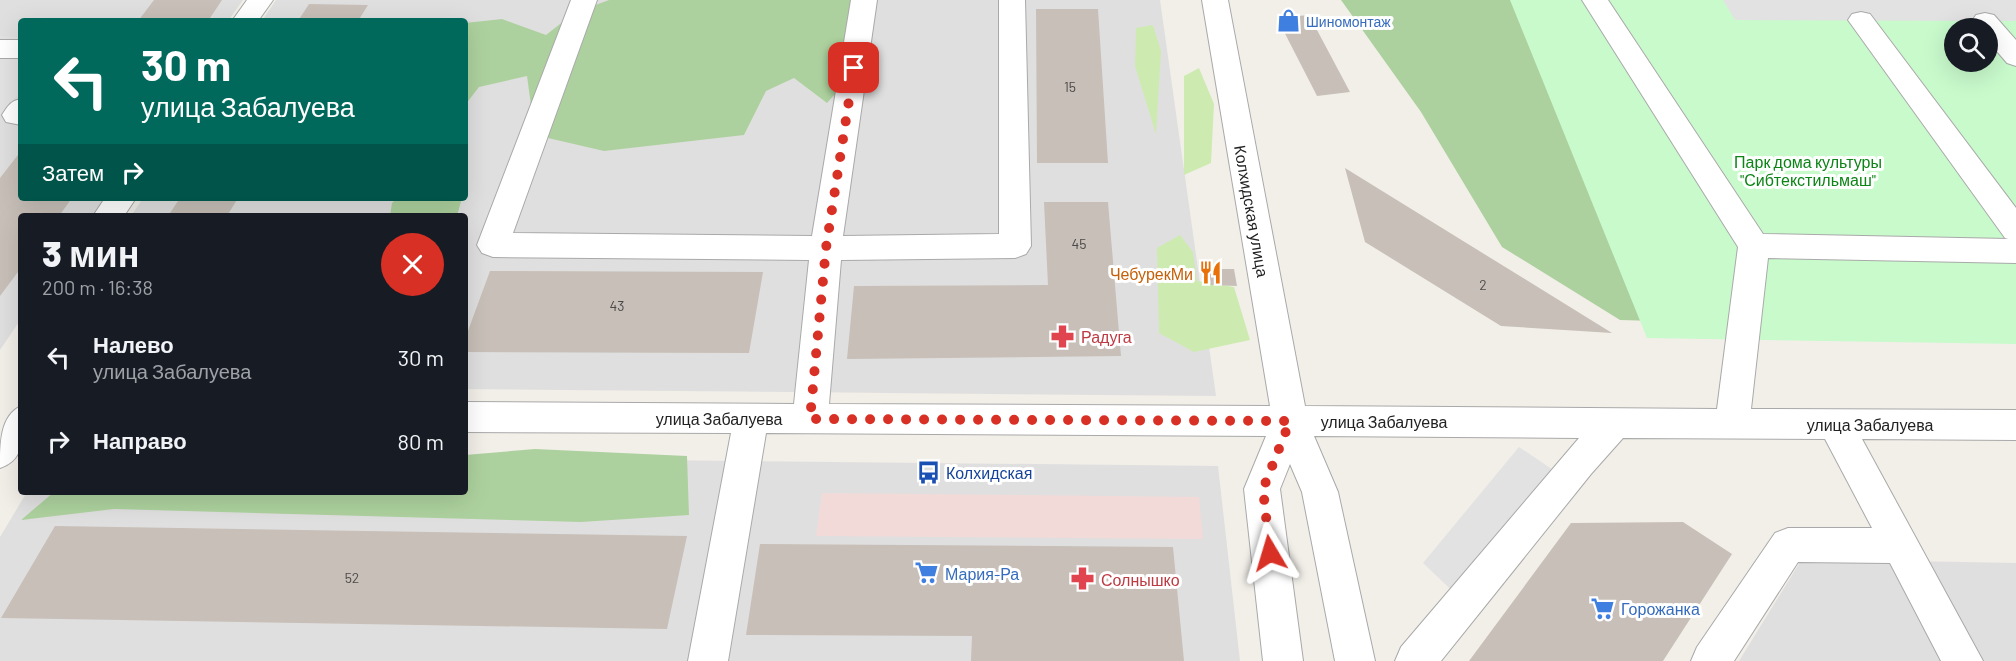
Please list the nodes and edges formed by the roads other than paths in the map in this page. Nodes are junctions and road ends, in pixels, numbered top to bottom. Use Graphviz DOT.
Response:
graph roads {
  1 [pos="260,0"];
  2 [pos="584,0"];
  3 [pos="864,0"];
  4 [pos="1012,0"];
  5 [pos="1215,0"];
  6 [pos="1595,0"];
  7 [pos="247,18"];
  8 [pos="1861,20"];
  9 [pos="1998,36"];
  10 [pos="0,49"];
  11 [pos="18,49"];
  12 [pos="2016,57"];
  13 [pos="2016,230"];
  14 [pos="1754,246"];
  15 [pos="826,248"];
  16 [pos="2016,251"];
  17 [pos="468,417"];
  18 [pos="751,419"];
  19 [pos="810,419"];
  20 [pos="1290,421"];
  21 [pos="1615,423"];
  22 [pos="1734,423"];
  23 [pos="1835,424"];
  24 [pos="2016,425"];
  25 [pos="18,426"];
  26 [pos="0,453"];
  27 [pos="1901,546"];
  28 [pos="708,661"];
  29 [pos="1283,661"];
  30 [pos="1355,661"];
  31 [pos="1414,661"];
  32 [pos="1711,661"];
  33 [pos="1963,661"];
  1 -- 7 [label="street"];
  2 -- 15 [label="street"];
  3 -- 15 [label="street"];
  4 -- 15 [label="street"];
  5 -- 20 [label="street, Колхидская улица"];
  6 -- 14 [label="street"];
  8 -- 13 [label="street"];
  9 -- 12 [label="street"];
  10 -- 11 [label="street"];
  14 -- 16 [label="street"];
  14 -- 22 [label="street"];
  15 -- 19 [label="street"];
  17 -- 18 [label="street, улица Забалуева"];
  18 -- 19 [label="street, улица Забалуева"];
  18 -- 28 [label="street"];
  19 -- 20 [label="street, улица Забалуева"];
  20 -- 21 [label="street, улица Забалуева"];
  20 -- 29 [label="street"];
  20 -- 30 [label="street, Колхидская улица"];
  21 -- 22 [label="street, улица Забалуева"];
  21 -- 31 [label="street"];
  22 -- 23 [label="street, улица Забалуева"];
  23 -- 24 [label="street, улица Забалуева"];
  23 -- 27 [label="street"];
  25 -- 26 [label="street"];
  27 -- 32 [label="street"];
  27 -- 33 [label="street"];
}
